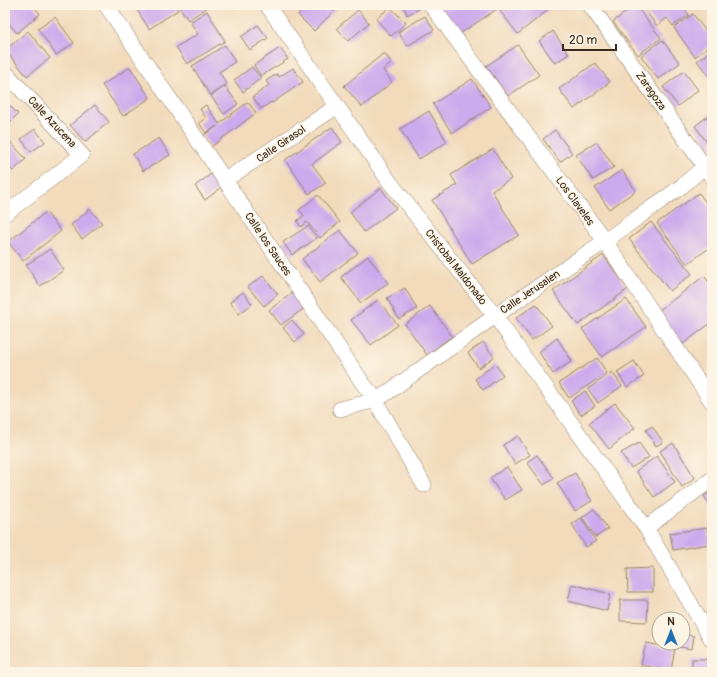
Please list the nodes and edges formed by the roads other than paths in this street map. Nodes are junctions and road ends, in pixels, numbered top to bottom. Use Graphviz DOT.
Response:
graph roads {
  1 [pos="106,5"];
  2 [pos="268,5"];
  3 [pos="431,5"];
  4 [pos="590,5"];
  5 [pos="5,72"];
  6 [pos="336,107"];
  7 [pos="709,168"];
  8 [pos="225,180"];
  9 [pos="5,214"];
  10 [pos="605,242"];
  11 [pos="495,316"];
  12 [pos="377,400"];
  13 [pos="712,402"];
  14 [pos="340,409"];
  15 [pos="712,479"];
  16 [pos="424,485"];
  17 [pos="646,528"];
  18 [pos="712,640"];
  1 -- 8 [label="street, Calle los Sauces"];
  2 -- 6 [label="street, Cristobal Maldonado"];
  3 -- 10 [label="street, Los Claveles"];
  4 -- 7 [label="street, Zaragoza"];
  5 -- 9 [label="street, Calle Azucena"];
  6 -- 8 [label="street, Calle Girasol"];
  6 -- 11 [label="street, Cristobal Maldonado"];
  7 -- 10 [label="street, Calle Jerusalen"];
  8 -- 12 [label="street, Calle los Sauces"];
  10 -- 11 [label="street, Calle Jerusalen"];
  10 -- 13 [label="street, Los Claveles"];
  11 -- 12 [label="street, Calle Jerusalen"];
  11 -- 17 [label="street, Cristobal Maldonado"];
  12 -- 14 [label="street, Calle Jerusalen"];
  12 -- 16 [label="street, Calle los Sauces"];
  15 -- 17 [label="street"];
  17 -- 18 [label="street, Cristobal Maldonado"];
}
